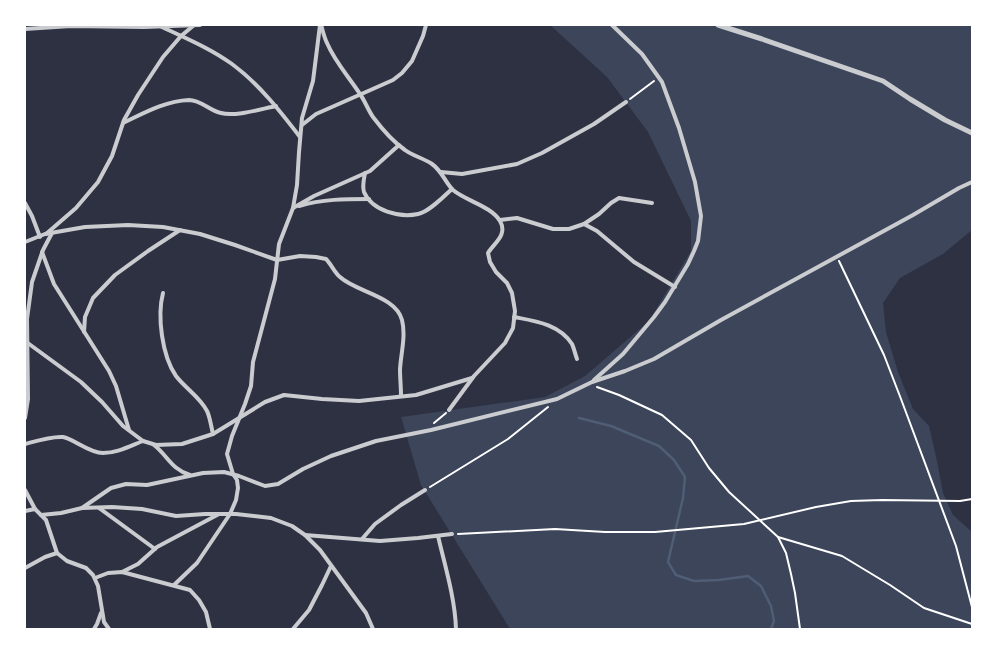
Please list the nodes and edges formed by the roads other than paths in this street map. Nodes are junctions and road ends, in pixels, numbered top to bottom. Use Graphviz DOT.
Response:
graph roads {
  1 [pos="70,25"];
  2 [pos="200,25"];
  3 [pos="321,25"];
  4 [pos="426,25"];
  5 [pos="612,25"];
  6 [pos="718,25"];
  7 [pos="103,26"];
  8 [pos="160,26"];
  9 [pos="193,26"];
  10 [pos="25,29"];
  11 [pos="181,36"];
  12 [pos="360,94"];
  13 [pos="626,102"];
  14 [pos="276,106"];
  15 [pos="123,123"];
  16 [pos="302,125"];
  17 [pos="972,133"];
  18 [pos="300,137"];
  19 [pos="399,145"];
  20 [pos="441,172"];
  21 [pos="365,173"];
  22 [pos="972,182"];
  23 [pos="452,189"];
  24 [pos="369,199"];
  25 [pos="25,203"];
  26 [pos="652,203"];
  27 [pos="293,208"];
  28 [pos="500,220"];
  29 [pos="584,224"];
  30 [pos="180,230"];
  31 [pos="52,233"];
  32 [pos="45,234"];
  33 [pos="40,237"];
  34 [pos="25,242"];
  35 [pos="42,252"];
  36 [pos="277,260"];
  37 [pos="674,286"];
  38 [pos="163,293"];
  39 [pos="514,316"];
  40 [pos="84,332"];
  41 [pos="26,343"];
  42 [pos="577,359"];
  43 [pos="472,378"];
  44 [pos="590,383"];
  45 [pos="401,396"];
  46 [pos="449,410"];
  47 [pos="240,416"];
  48 [pos="25,418"];
  49 [pos="129,430"];
  50 [pos="213,434"];
  51 [pos="143,441"];
  52 [pos="151,443"];
  53 [pos="25,444"];
  54 [pos="233,474"];
  55 [pos="192,475"];
  56 [pos="25,490"];
  57 [pos="425,490"];
  58 [pos="82,508"];
  59 [pos="99,508"];
  60 [pos="35,509"];
  61 [pos="25,511"];
  62 [pos="220,514"];
  63 [pos="230,514"];
  64 [pos="41,515"];
  65 [pos="305,534"];
  66 [pos="452,534"];
  67 [pos="438,536"];
  68 [pos="362,539"];
  69 [pos="155,549"];
  70 [pos="57,553"];
  71 [pos="331,566"];
  72 [pos="25,568"];
  73 [pos="122,572"];
  74 [pos="94,578"];
  75 [pos="174,585"];
  76 [pos="102,611"];
  77 [pos="94,629"];
  78 [pos="109,629"];
  79 [pos="210,629"];
  80 [pos="292,629"];
  81 [pos="373,629"];
  82 [pos="456,629"];
  1 -- 7 [label="street"];
  1 -- 10 [label="street"];
  2 -- 9 [label="street"];
  3 -- 12 [label="street"];
  3 -- 16 [label="street"];
  4 -- 12 [label="street"];
  5 -- 37 [label="street"];
  6 -- 17 [label="street"];
  7 -- 8 [label="street"];
  8 -- 9 [label="street"];
  8 -- 11 [label="street"];
  9 -- 11 [label="street"];
  11 -- 14 [label="street"];
  11 -- 15 [label="street"];
  12 -- 16 [label="street"];
  12 -- 19 [label="street"];
  13 -- 20 [label="street"];
  14 -- 15 [label="street"];
  14 -- 18 [label="street"];
  15 -- 32 [label="street"];
  16 -- 18 [label="street"];
  18 -- 27 [label="street"];
  19 -- 20 [label="street"];
  19 -- 21 [label="street"];
  20 -- 23 [label="street"];
  21 -- 24 [label="street"];
  21 -- 27 [label="street"];
  22 -- 44 [label="street"];
  23 -- 24 [label="street"];
  23 -- 28 [label="street"];
  24 -- 27 [label="street"];
  25 -- 33 [label="street"];
  26 -- 29 [label="street"];
  27 -- 36 [label="street"];
  28 -- 29 [label="street"];
  28 -- 39 [label="street"];
  29 -- 37 [label="street"];
  30 -- 31 [label="street"];
  30 -- 36 [label="street"];
  30 -- 40 [label="street"];
  31 -- 32 [label="street"];
  31 -- 35 [label="street"];
  32 -- 33 [label="street"];
  33 -- 34 [label="street"];
  35 -- 40 [label="street"];
  35 -- 41 [label="street"];
  36 -- 45 [label="street"];
  36 -- 47 [label="street"];
  37 -- 44 [label="street"];
  38 -- 50 [label="street"];
  39 -- 42 [label="street"];
  39 -- 43 [label="street"];
  40 -- 49 [label="street"];
  41 -- 48 [label="street"];
  41 -- 49 [label="street"];
  43 -- 45 [label="street"];
  43 -- 46 [label="street"];
  44 -- 54 [label="street"];
  45 -- 47 [label="street"];
  47 -- 50 [label="street"];
  47 -- 54 [label="street"];
  49 -- 51 [label="street"];
  50 -- 52 [label="street"];
  51 -- 52 [label="street"];
  51 -- 53 [label="street"];
  52 -- 55 [label="street"];
  54 -- 55 [label="street"];
  54 -- 63 [label="street"];
  55 -- 58 [label="street"];
  56 -- 60 [label="street"];
  57 -- 68 [label="street"];
  58 -- 59 [label="street"];
  58 -- 64 [label="street"];
  59 -- 62 [label="street"];
  59 -- 69 [label="street"];
  60 -- 61 [label="street"];
  60 -- 64 [label="street"];
  62 -- 63 [label="street"];
  62 -- 69 [label="street"];
  63 -- 65 [label="street"];
  63 -- 75 [label="street"];
  64 -- 70 [label="street"];
  65 -- 68 [label="street"];
  65 -- 71 [label="street"];
  66 -- 67 [label="street"];
  67 -- 68 [label="street"];
  67 -- 82 [label="street"];
  69 -- 73 [label="street"];
  70 -- 72 [label="street"];
  70 -- 74 [label="street"];
  71 -- 80 [label="street"];
  71 -- 81 [label="street"];
  73 -- 74 [label="street"];
  73 -- 75 [label="street"];
  74 -- 76 [label="street"];
  75 -- 79 [label="street"];
  76 -- 77 [label="street"];
  76 -- 78 [label="street"];
}
